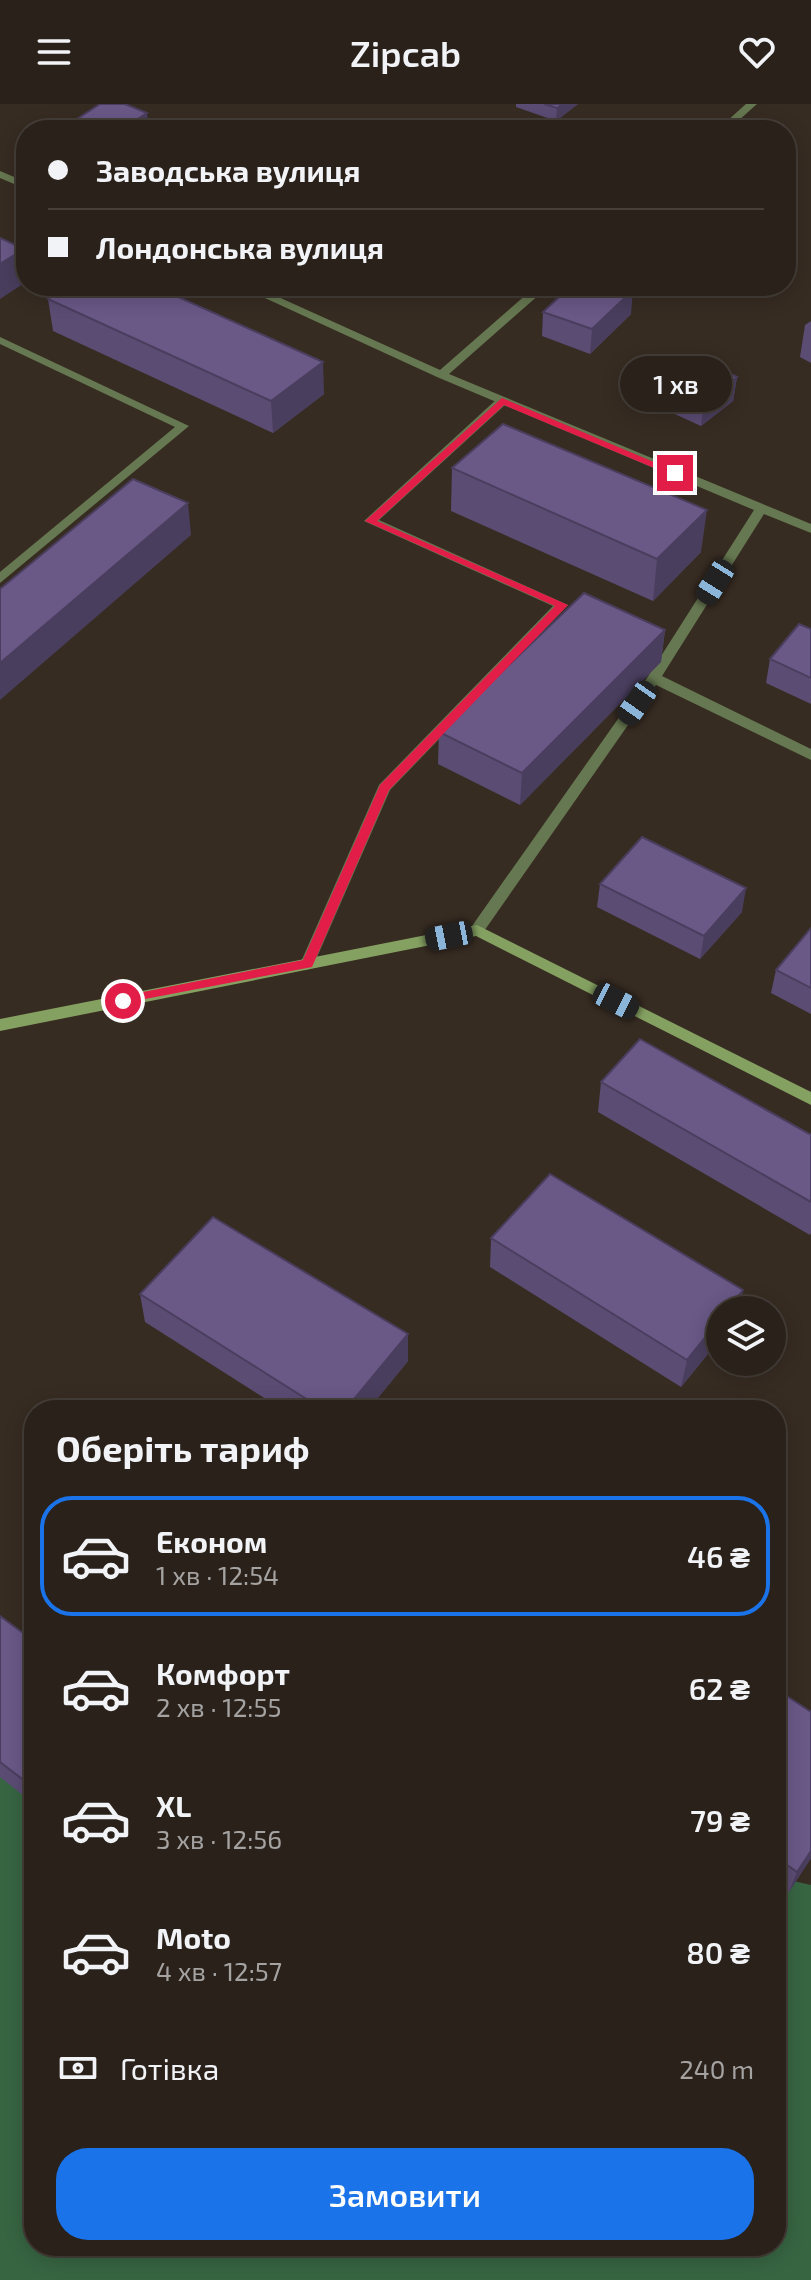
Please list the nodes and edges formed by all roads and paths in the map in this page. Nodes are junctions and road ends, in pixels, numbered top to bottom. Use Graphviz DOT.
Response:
graph roads {
  1 [pos="752,104"];
  2 [pos="734,120"];
  3 [pos="267,296"];
  4 [pos="532,296"];
  5 [pos="0,340"];
  6 [pos="441,375"];
  7 [pos="502,401"];
  8 [pos="761,509"];
  9 [pos="811,529"];
  10 [pos="0,579"];
  11 [pos="654,678"];
  12 [pos="811,755"];
  13 [pos="477,930"];
  14 [pos="307,964"];
  15 [pos="0,1025"];
  16 [pos="811,1099"];
  1 -- 2 [label="street"];
  3 -- 6 [label="street"];
  4 -- 6 [label="street"];
  5 -- 10 [label="street"];
  6 -- 7 [label="street"];
  7 -- 8 [label="street"];
  7 -- 14 [label="street"];
  8 -- 9 [label="street"];
  8 -- 11 [label="street"];
  11 -- 12 [label="street"];
  11 -- 13 [label="street"];
  13 -- 14 [label="street"];
  13 -- 16 [label="street"];
  14 -- 15 [label="street"];
}
